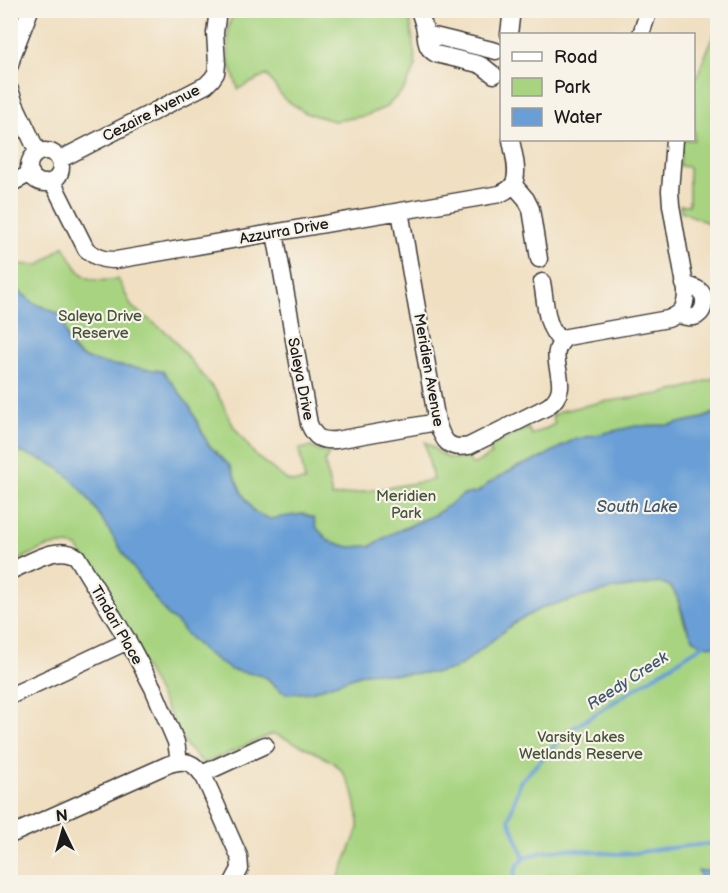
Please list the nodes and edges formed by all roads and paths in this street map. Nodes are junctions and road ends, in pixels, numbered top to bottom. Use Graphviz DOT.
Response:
graph roads {
  1 [pos="30,10"];
  2 [pos="218,10"];
  3 [pos="419,10"];
  4 [pos="512,10"];
  5 [pos="649,10"];
  6 [pos="509,33"];
  7 [pos="641,33"];
  8 [pos="426,34"];
  9 [pos="499,50"];
  10 [pos="10,66"];
  11 [pos="497,78"];
  12 [pos="10,90"];
  13 [pos="511,141"];
  14 [pos="674,141"];
  15 [pos="38,153"];
  16 [pos="59,159"];
  17 [pos="31,173"];
  18 [pos="51,181"];
  19 [pos="10,184"];
  20 [pos="513,184"];
  21 [pos="400,211"];
  22 [pos="275,233"];
  23 [pos="539,259"];
  24 [pos="542,282"];
  25 [pos="561,341"];
  26 [pos="437,422"];
  27 [pos="10,571"];
  28 [pos="129,641"];
  29 [pos="10,696"];
  30 [pos="265,745"];
  31 [pos="179,761"];
  32 [pos="202,774"];
  33 [pos="10,835"];
  34 [pos="233,882"];
  1 -- 10 [label="street"];
  2 -- 16 [label="street, Cezaire Avenue"];
  3 -- 8 [label="street"];
  4 -- 6 [label="street"];
  5 -- 7 [label="street"];
  8 -- 9 [label="street"];
  8 -- 11 [label="street"];
  9 -- 11 [label="street"];
  12 -- 15 [label="street"];
  13 -- 20 [label="street"];
  14 -- 25 [label="street"];
  15 -- 16 [label="street"];
  15 -- 17 [label="street"];
  16 -- 18 [label="street"];
  17 -- 18 [label="street"];
  17 -- 19 [label="street"];
  18 -- 22 [label="street, Azzurra Drive"];
  20 -- 21 [label="street, Azzurra Drive"];
  20 -- 23 [label="street"];
  21 -- 22 [label="street, Azzurra Drive"];
  21 -- 26 [label="street, Meridien Avenue"];
  22 -- 26 [label="street, Saleya Drive"];
  24 -- 25 [label="street"];
  25 -- 26 [label="street, Meridien Avenue"];
  27 -- 28 [label="street, Tindari Place"];
  28 -- 29 [label="street"];
  28 -- 31 [label="street, Tindari Place"];
  30 -- 32 [label="street"];
  31 -- 32 [label="street"];
  31 -- 33 [label="street"];
  32 -- 34 [label="street"];
}
